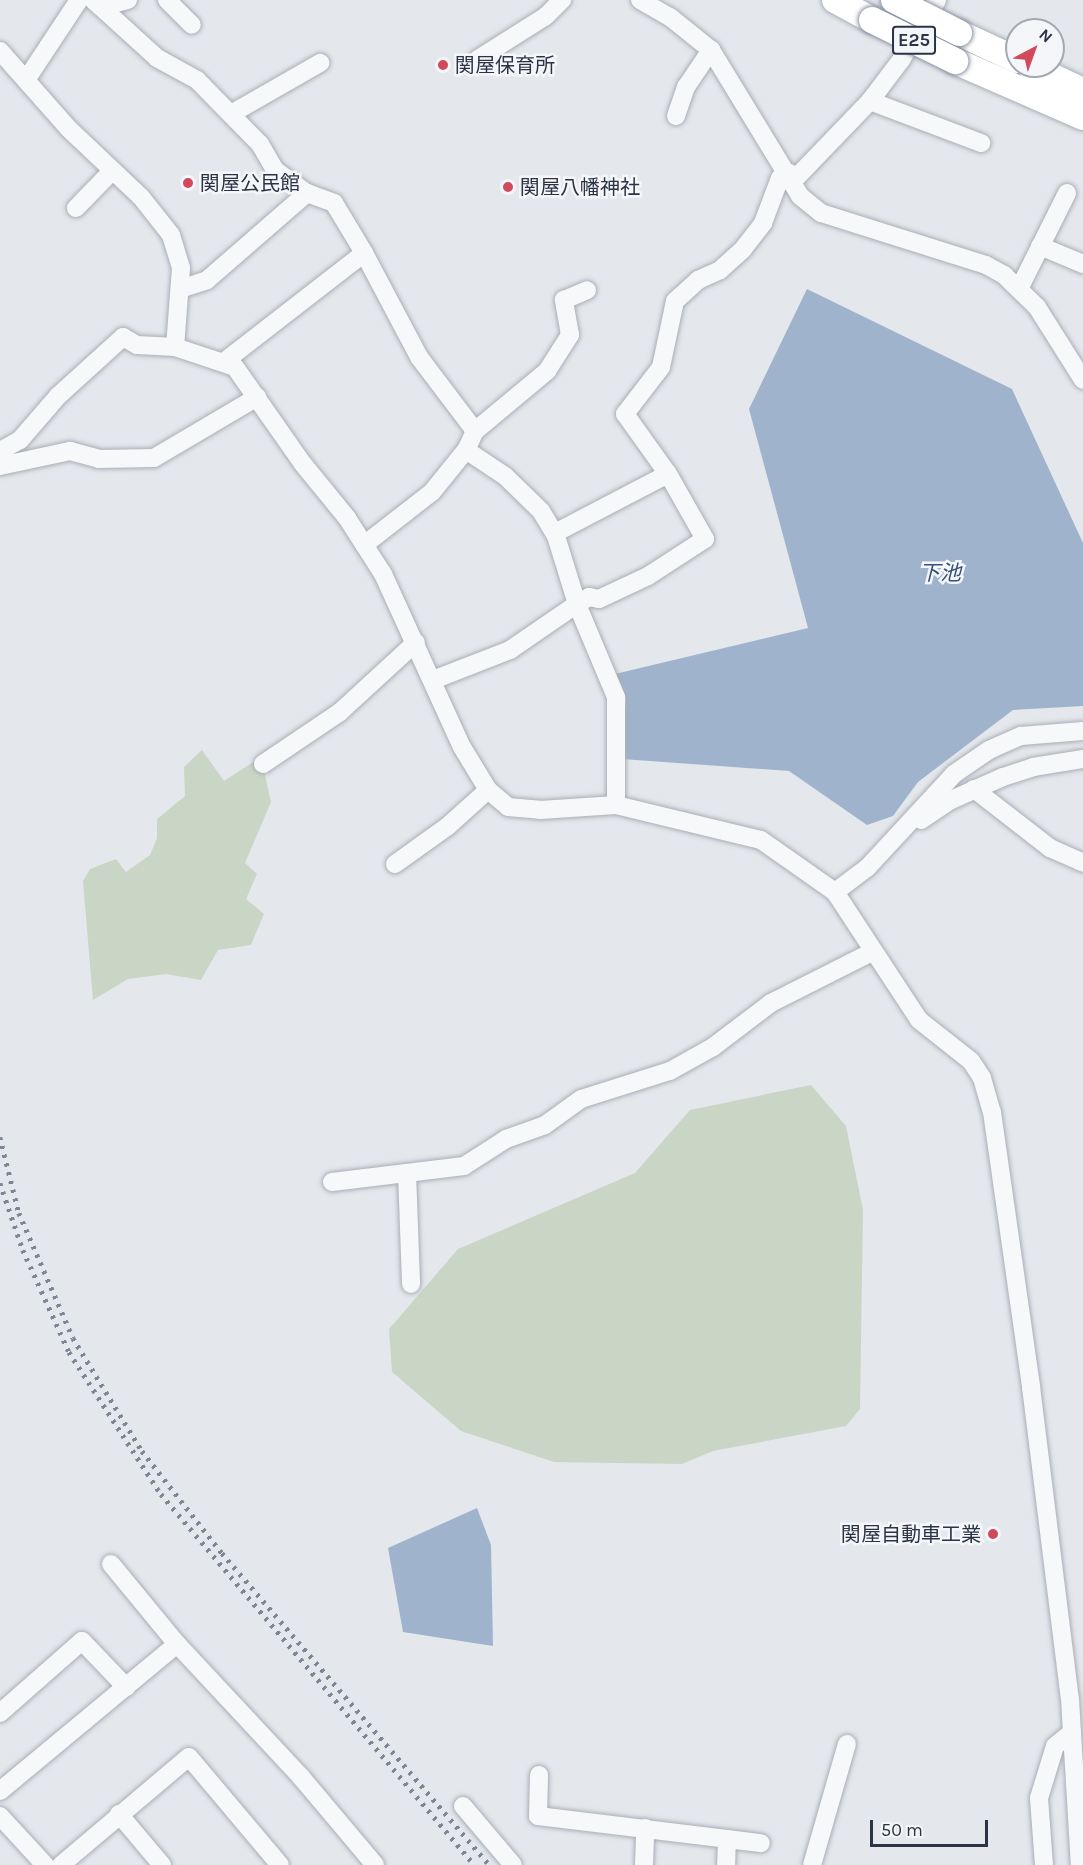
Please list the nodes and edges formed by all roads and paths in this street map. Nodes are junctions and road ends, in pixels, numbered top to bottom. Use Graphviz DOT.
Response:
graph roads {
  1 [pos="79,0"];
  2 [pos="128,0"];
  3 [pos="167,0"];
  4 [pos="562,0"];
  5 [pos="640,0"];
  6 [pos="835,0"];
  7 [pos="894,0"];
  8 [pos="937,0"];
  9 [pos="96,3"];
  10 [pos="192,25"];
  11 [pos="711,50"];
  12 [pos="0,51"];
  13 [pos="1005,54"];
  14 [pos="478,59"];
  15 [pos="320,63"];
  16 [pos="1055,78"];
  17 [pos="26,80"];
  18 [pos="1083,91"];
  19 [pos="870,101"];
  20 [pos="231,114"];
  21 [pos="676,116"];
  22 [pos="1083,117"];
  23 [pos="981,142"];
  24 [pos="112,171"];
  25 [pos="791,177"];
  26 [pos="307,193"];
  27 [pos="1067,194"];
  28 [pos="76,208"];
  29 [pos="1040,246"];
  30 [pos="364,253"];
  31 [pos="1083,264"];
  32 [pos="1020,287"];
  33 [pos="180,289"];
  34 [pos="587,290"];
  35 [pos="175,347"];
  36 [pos="225,361"];
  37 [pos="1083,380"];
  38 [pos="257,397"];
  39 [pos="475,431"];
  40 [pos="466,450"];
  41 [pos="0,451"];
  42 [pos="0,466"];
  43 [pos="668,474"];
  44 [pos="555,533"];
  45 [pos="364,545"];
  46 [pos="577,604"];
  47 [pos="416,642"];
  48 [pos="433,680"];
  49 [pos="1083,731"];
  50 [pos="1083,759"];
  51 [pos="263,764"];
  52 [pos="974,789"];
  53 [pos="488,790"];
  54 [pos="616,805"];
  55 [pos="902,831"];
  56 [pos="1083,863"];
  57 [pos="395,864"];
  58 [pos="835,892"];
  59 [pos="872,952"];
  60 [pos="407,1173"];
  61 [pos="332,1182"];
  62 [pos="411,1284"];
  63 [pos="111,1564"];
  64 [pos="177,1644"];
  65 [pos="126,1687"];
  66 [pos="0,1713"];
  67 [pos="1072,1732"];
  68 [pos="848,1744"];
  69 [pos="1083,1747"];
  70 [pos="1073,1766"];
  71 [pos="539,1775"];
  72 [pos="0,1791"];
  73 [pos="463,1806"];
  74 [pos="119,1814"];
  75 [pos="0,1816"];
  76 [pos="645,1828"];
  77 [pos="1080,1838"];
  78 [pos="727,1839"];
  79 [pos="761,1843"];
  80 [pos="45,1865"];
  81 [pos="62,1865"];
  82 [pos="162,1865"];
  83 [pos="280,1865"];
  84 [pos="375,1865"];
  85 [pos="513,1865"];
  86 [pos="644,1865"];
  87 [pos="726,1865"];
  88 [pos="812,1865"];
  89 [pos="1044,1865"];
  90 [pos="1080,1865"];
  1 -- 17 [label="street"];
  2 -- 9 [label="street"];
  3 -- 10 [label="street"];
  4 -- 14 [label="street"];
  5 -- 11 [label="street"];
  6 -- 22 [label="highway, E25, bridge"];
  7 -- 13 [label="highway, E25, bridge"];
  8 -- 19 [label="street"];
  9 -- 20 [label="street"];
  11 -- 21 [label="street"];
  11 -- 25 [label="street"];
  12 -- 17 [label="street"];
  15 -- 20 [label="street"];
  16 -- 18 [label="highway"];
  17 -- 24 [label="street"];
  19 -- 23 [label="street"];
  19 -- 25 [label="street"];
  20 -- 26 [label="street"];
  24 -- 28 [label="street"];
  24 -- 33 [label="street"];
  25 -- 32 [label="street"];
  25 -- 43 [label="street"];
  26 -- 30 [label="street"];
  26 -- 33 [label="street"];
  27 -- 29 [label="street"];
  29 -- 31 [label="street"];
  29 -- 32 [label="street"];
  30 -- 36 [label="street"];
  30 -- 39 [label="street"];
  32 -- 37 [label="street"];
  33 -- 35 [label="street"];
  34 -- 39 [label="street"];
  35 -- 36 [label="street"];
  35 -- 41 [label="street"];
  36 -- 38 [label="street"];
  38 -- 42 [label="street"];
  38 -- 45 [label="street"];
  39 -- 40 [label="street"];
  40 -- 44 [label="street"];
  40 -- 45 [label="street"];
  43 -- 44 [label="street"];
  43 -- 46 [label="street"];
  44 -- 46 [label="street"];
  45 -- 47 [label="street"];
  46 -- 48 [label="street"];
  46 -- 54 [label="street"];
  47 -- 48 [label="street"];
  47 -- 51 [label="street"];
  48 -- 53 [label="street"];
  49 -- 55 [label="street"];
  50 -- 52 [label="street"];
  52 -- 55 [label="street"];
  52 -- 56 [label="street"];
  53 -- 54 [label="street"];
  53 -- 57 [label="street"];
  54 -- 58 [label="street"];
  55 -- 58 [label="street"];
  58 -- 59 [label="street"];
  59 -- 60 [label="street"];
  59 -- 67 [label="street"];
  60 -- 61 [label="street"];
  60 -- 62 [label="street"];
  63 -- 64 [label="street"];
  64 -- 65 [label="street"];
  64 -- 84 [label="street"];
  65 -- 66 [label="street"];
  65 -- 72 [label="street"];
  67 -- 70 [label="street"];
  67 -- 89 [label="street"];
  68 -- 88 [label="street"];
  69 -- 70 [label="street"];
  70 -- 77 [label="street"];
  71 -- 76 [label="street"];
  73 -- 85 [label="street"];
  74 -- 81 [label="street"];
  74 -- 82 [label="street"];
  74 -- 83 [label="street"];
  75 -- 80 [label="street"];
  76 -- 78 [label="street"];
  76 -- 86 [label="street"];
  77 -- 90 [label="street"];
  78 -- 79 [label="street"];
  78 -- 87 [label="street"];
}
